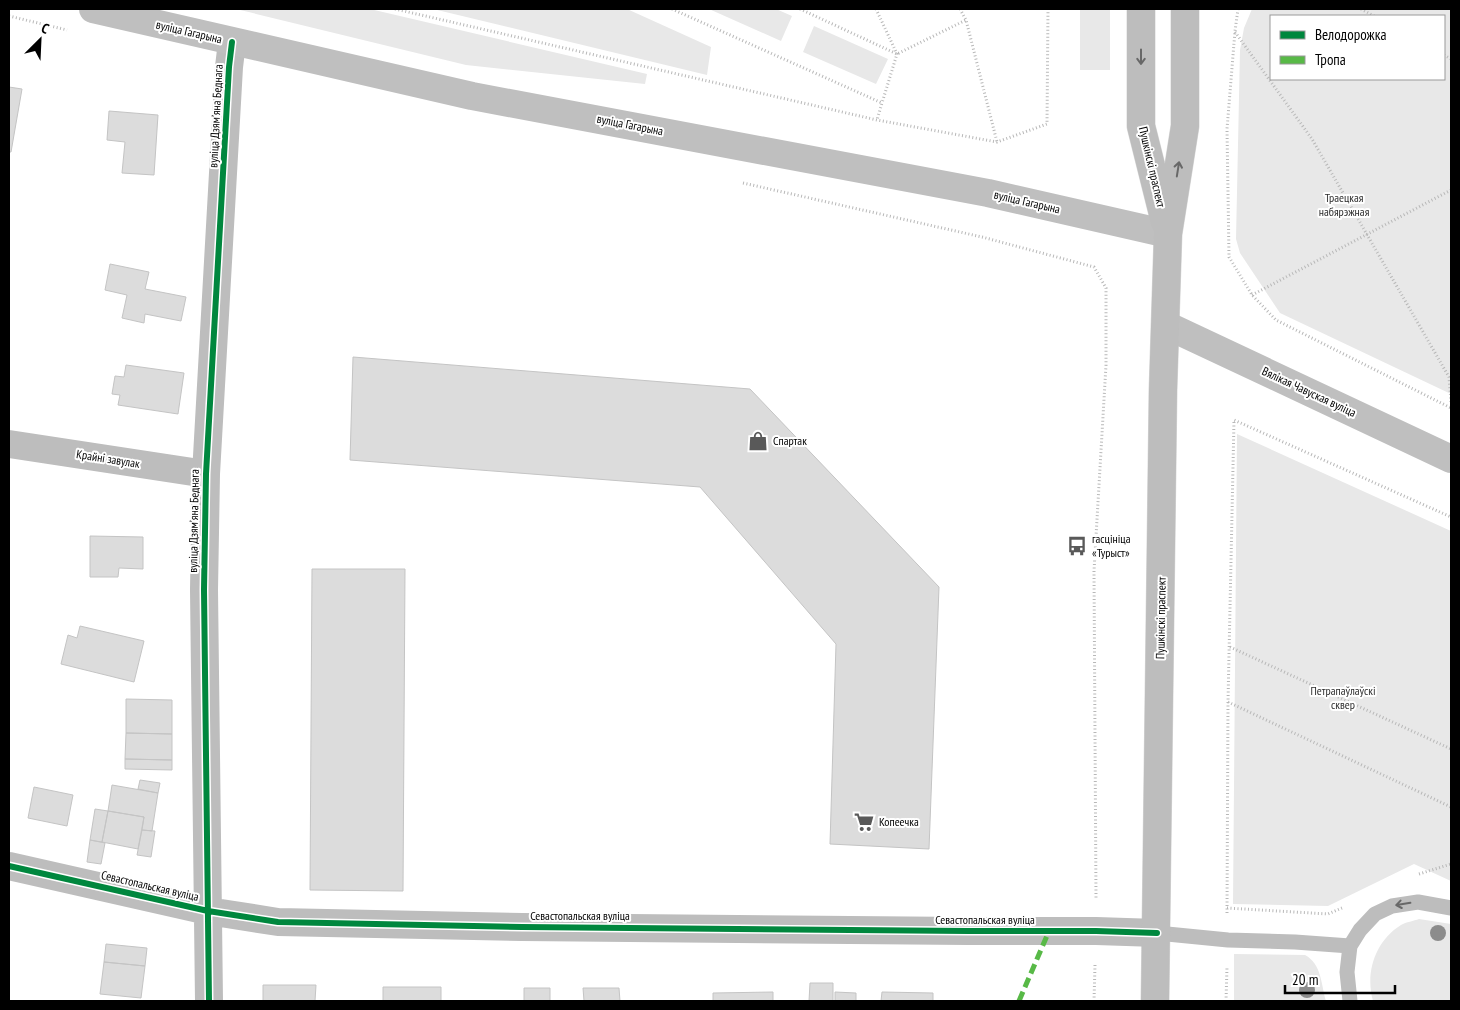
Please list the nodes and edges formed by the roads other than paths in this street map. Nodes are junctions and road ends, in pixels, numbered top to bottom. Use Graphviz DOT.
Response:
graph roads {
  1 [pos="93,9"];
  2 [pos="1141,9"];
  3 [pos="1185,9"];
  4 [pos="232,42"];
  5 [pos="1168,234"];
  6 [pos="1166,325"];
  7 [pos="9,444"];
  8 [pos="1451,459"];
  9 [pos="206,474"];
  10 [pos="9,866"];
  11 [pos="1451,908"];
  12 [pos="208,911"];
  13 [pos="1157,933"];
  14 [pos="1350,946"];
  15 [pos="209,1001"];
  16 [pos="1155,1001"];
  17 [pos="1350,1001"];
  1 -- 4 [label="main road, вуліца Гагарына"];
  2 -- 5 [label="street, Пушкінскі праспект, one-way"];
  5 -- 3 [label="street, Пушкінскі праспект, one-way"];
  4 -- 5 [label="main road, вуліца Гагарына"];
  4 -- 9 [label="street, вуліца Дзямʼяна Беднага"];
  5 -- 6 [label="street, Пушкінскі праспект"];
  6 -- 8 [label="main road, Вялікая Чавуская вуліца"];
  6 -- 13 [label="street, Пушкінскі праспект"];
  7 -- 9 [label="street, Крайні завулак"];
  9 -- 12 [label="street, вуліца Дзямʼяна Беднага"];
  10 -- 12 [label="street, Севастопальская вуліца"];
  11 -- 14 [label="lane, one-way"];
  12 -- 13 [label="street, Севастопальская вуліца"];
  12 -- 15 [label="street, вуліца Дзямʼяна Беднага"];
  13 -- 14 [label="lane"];
  13 -- 16 [label="street, Пушкінскі праспект"];
  14 -- 17 [label="lane"];
}
